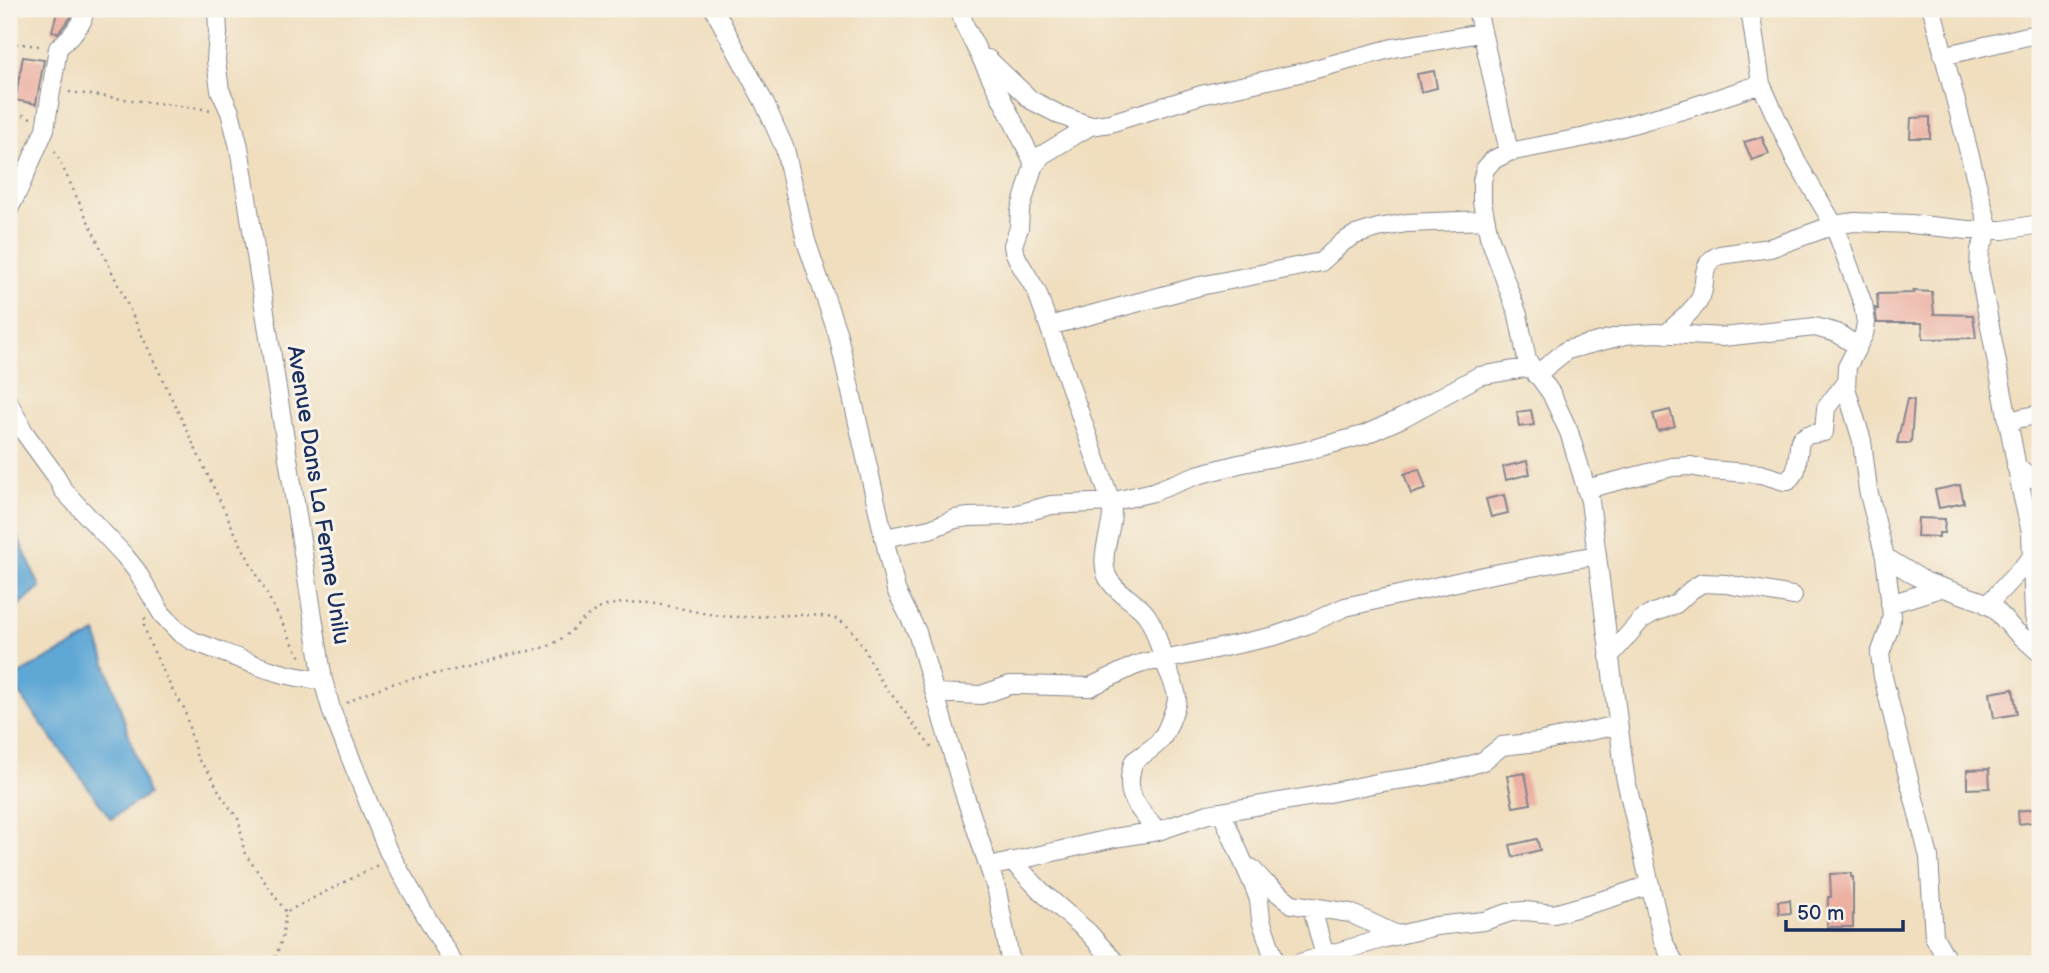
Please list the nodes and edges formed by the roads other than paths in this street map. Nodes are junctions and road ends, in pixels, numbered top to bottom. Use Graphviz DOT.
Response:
graph roads {
  1 [pos="85,9"];
  2 [pos="217,9"];
  3 [pos="714,9"];
  4 [pos="959,9"];
  5 [pos="1477,9"];
  6 [pos="1750,9"];
  7 [pos="1932,9"];
  8 [pos="1481,33"];
  9 [pos="2040,33"];
  10 [pos="978,49"];
  11 [pos="1943,56"];
  12 [pos="1761,84"];
  13 [pos="1090,126"];
  14 [pos="1509,152"];
  15 [pos="1033,167"];
  16 [pos="9,209"];
  17 [pos="1486,220"];
  18 [pos="2040,223"];
  19 [pos="1833,225"];
  20 [pos="1989,230"];
  21 [pos="1049,326"];
  22 [pos="1666,334"];
  23 [pos="1857,346"];
  24 [pos="1534,371"];
  25 [pos="1846,382"];
  26 [pos="9,403"];
  27 [pos="2040,414"];
  28 [pos="2008,421"];
  29 [pos="2017,467"];
  30 [pos="2040,482"];
  31 [pos="1586,489"];
  32 [pos="1111,502"];
  33 [pos="884,538"];
  34 [pos="1597,555"];
  35 [pos="2033,556"];
  36 [pos="1885,557"];
  37 [pos="1941,587"];
  38 [pos="1793,596"];
  39 [pos="1891,604"];
  40 [pos="1987,605"];
  41 [pos="2040,637"];
  42 [pos="2040,653"];
  43 [pos="1609,657"];
  44 [pos="1164,660"];
  45 [pos="322,675"];
  46 [pos="936,693"];
  47 [pos="1618,725"];
  48 [pos="1220,812"];
  49 [pos="1158,831"];
  50 [pos="1239,855"];
  51 [pos="1012,861"];
  52 [pos="989,867"];
  53 [pos="1649,885"];
  54 [pos="1312,908"];
  55 [pos="1397,935"];
  56 [pos="1326,960"];
  57 [pos="454,964"];
  58 [pos="1011,964"];
  59 [pos="1117,964"];
  60 [pos="1276,964"];
  61 [pos="1297,964"];
  62 [pos="1675,964"];
  63 [pos="1949,964"];
  1 -- 16 [label="street"];
  2 -- 45 [label="street, Avenue Dans La Ferme Unilu"];
  3 -- 33 [label="street"];
  4 -- 10 [label="street"];
  5 -- 8 [label="street"];
  6 -- 12 [label="street"];
  7 -- 11 [label="street"];
  8 -- 13 [label="street"];
  8 -- 14 [label="street"];
  9 -- 11 [label="street"];
  10 -- 13 [label="street"];
  10 -- 15 [label="street"];
  11 -- 20 [label="street"];
  12 -- 14 [label="street"];
  12 -- 19 [label="street"];
  13 -- 15 [label="street"];
  14 -- 17 [label="street"];
  15 -- 21 [label="street"];
  17 -- 21 [label="street"];
  17 -- 24 [label="street"];
  18 -- 20 [label="street"];
  19 -- 20 [label="street"];
  19 -- 22 [label="street"];
  19 -- 23 [label="street"];
  20 -- 28 [label="street"];
  21 -- 32 [label="street"];
  22 -- 23 [label="street"];
  22 -- 24 [label="street"];
  23 -- 25 [label="street"];
  24 -- 31 [label="street"];
  24 -- 32 [label="street"];
  25 -- 31 [label="street"];
  25 -- 36 [label="street"];
  26 -- 45 [label="street"];
  27 -- 28 [label="street"];
  28 -- 29 [label="street"];
  29 -- 30 [label="street"];
  29 -- 35 [label="street"];
  31 -- 34 [label="street"];
  32 -- 33 [label="street"];
  32 -- 44 [label="street"];
  33 -- 46 [label="street"];
  34 -- 43 [label="street"];
  34 -- 44 [label="street"];
  35 -- 40 [label="street"];
  35 -- 41 [label="street"];
  36 -- 37 [label="street"];
  36 -- 39 [label="street"];
  37 -- 39 [label="street"];
  37 -- 40 [label="street"];
  38 -- 43 [label="street"];
  39 -- 63 [label="street"];
  40 -- 42 [label="street"];
  43 -- 47 [label="street"];
  44 -- 46 [label="street"];
  44 -- 49 [label="street"];
  45 -- 57 [label="street, Avenue Dans La Ferme Unilu"];
  46 -- 52 [label="street"];
  47 -- 48 [label="street"];
  47 -- 53 [label="street"];
  48 -- 49 [label="street"];
  48 -- 50 [label="street"];
  49 -- 51 [label="street"];
  50 -- 54 [label="street"];
  50 -- 60 [label="street"];
  51 -- 52 [label="street"];
  51 -- 59 [label="street"];
  52 -- 58 [label="street"];
  53 -- 55 [label="street"];
  53 -- 62 [label="street"];
  54 -- 55 [label="street"];
  54 -- 56 [label="street"];
  55 -- 56 [label="street"];
  56 -- 61 [label="street"];
}
